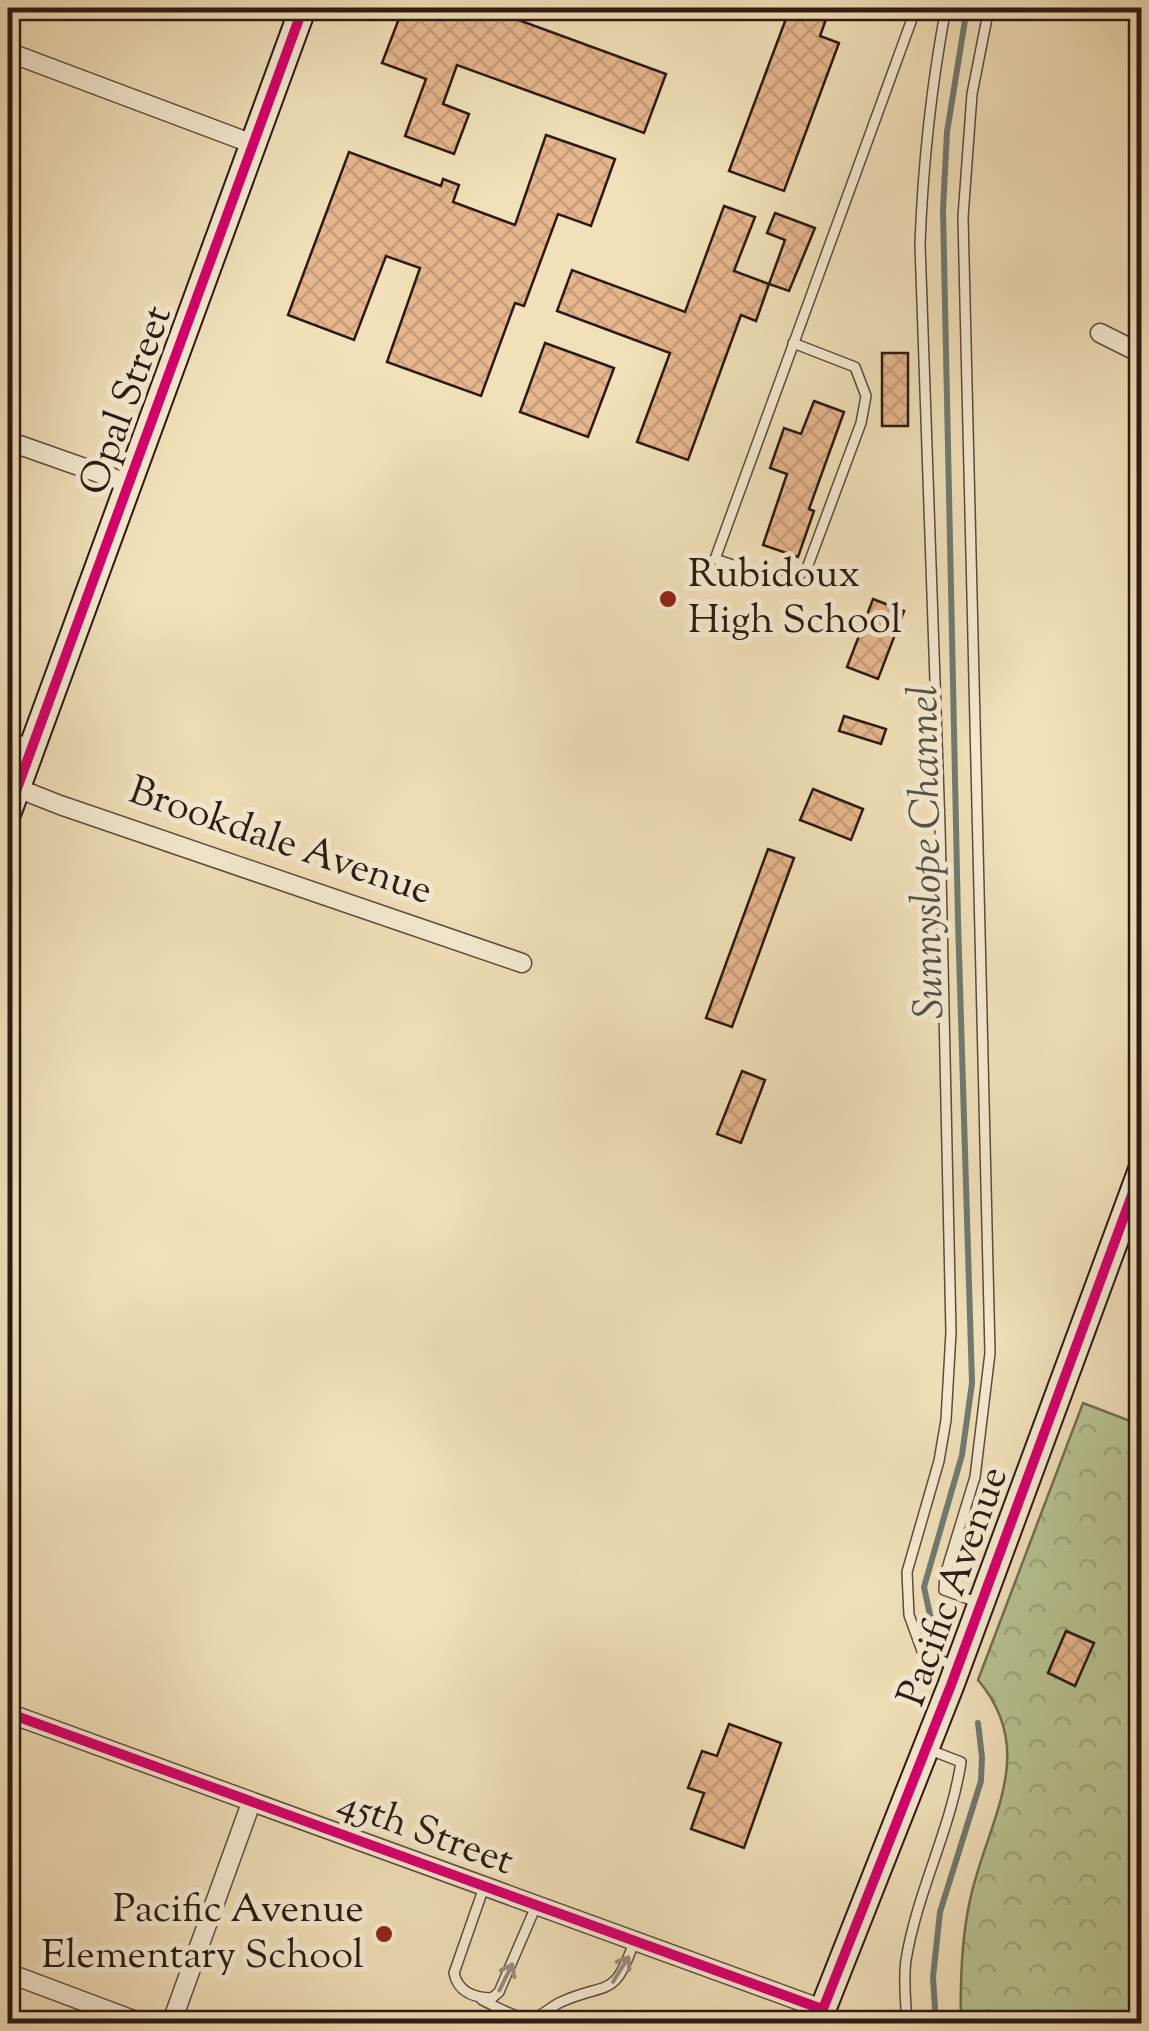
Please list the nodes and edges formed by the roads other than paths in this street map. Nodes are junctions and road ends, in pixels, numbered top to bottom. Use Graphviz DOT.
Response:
graph roads {
  1 [pos="303,8"];
  2 [pos="916,8"];
  3 [pos="946,8"];
  4 [pos="988,8"];
  5 [pos="8,52"];
  6 [pos="254,144"];
  7 [pos="1100,333"];
  8 [pos="793,343"];
  9 [pos="1142,354"];
  10 [pos="8,440"];
  11 [pos="130,484"];
  12 [pos="19,746"];
  13 [pos="17,788"];
  14 [pos="8,814"];
  15 [pos="522,963"];
  16 [pos="1142,1168"];
  17 [pos="981,1604"];
  18 [pos="957,1668"];
  19 [pos="8,1713"];
  20 [pos="926,1749"];
  21 [pos="251,1802"];
  22 [pos="484,1887"];
  23 [pos="536,1906"];
  24 [pos="634,1942"];
  25 [pos="8,1973"];
  26 [pos="474,1997"];
  27 [pos="820,2016"];
  28 [pos="144,2024"];
  29 [pos="171,2024"];
  30 [pos="907,2024"];
  1 -- 6 [label="street, Opal Street"];
  2 -- 8 [label="lane"];
  3 -- 18 [label="lane"];
  4 -- 17 [label="lane"];
  5 -- 6 [label="street"];
  6 -- 11 [label="street, Opal Street"];
  7 -- 9 [label="street"];
  8 -- 8 [label="lane"];
  10 -- 11 [label="street"];
  11 -- 12 [label="street, Opal Street"];
  12 -- 13 [label="street, Opal Street"];
  13 -- 14 [label="street, Opal Street"];
  13 -- 15 [label="street, Brookdale Avenue"];
  16 -- 17 [label="street, Pacific Avenue"];
  17 -- 18 [label="street, Pacific Avenue"];
  18 -- 20 [label="street, Pacific Avenue"];
  19 -- 21 [label="street, 45th Street"];
  20 -- 27 [label="street, Pacific Avenue"];
  20 -- 30 [label="lane"];
  21 -- 22 [label="street, 45th Street"];
  21 -- 29 [label="street"];
  22 -- 23 [label="street, 45th Street"];
  22 -- 26 [label="lane"];
  23 -- 24 [label="street, 45th Street"];
  26 -- 23 [label="lane, one-way"];
  26 -- 24 [label="lane, one-way"];
  24 -- 27 [label="street, 45th Street"];
  25 -- 28 [label="street"];
}
